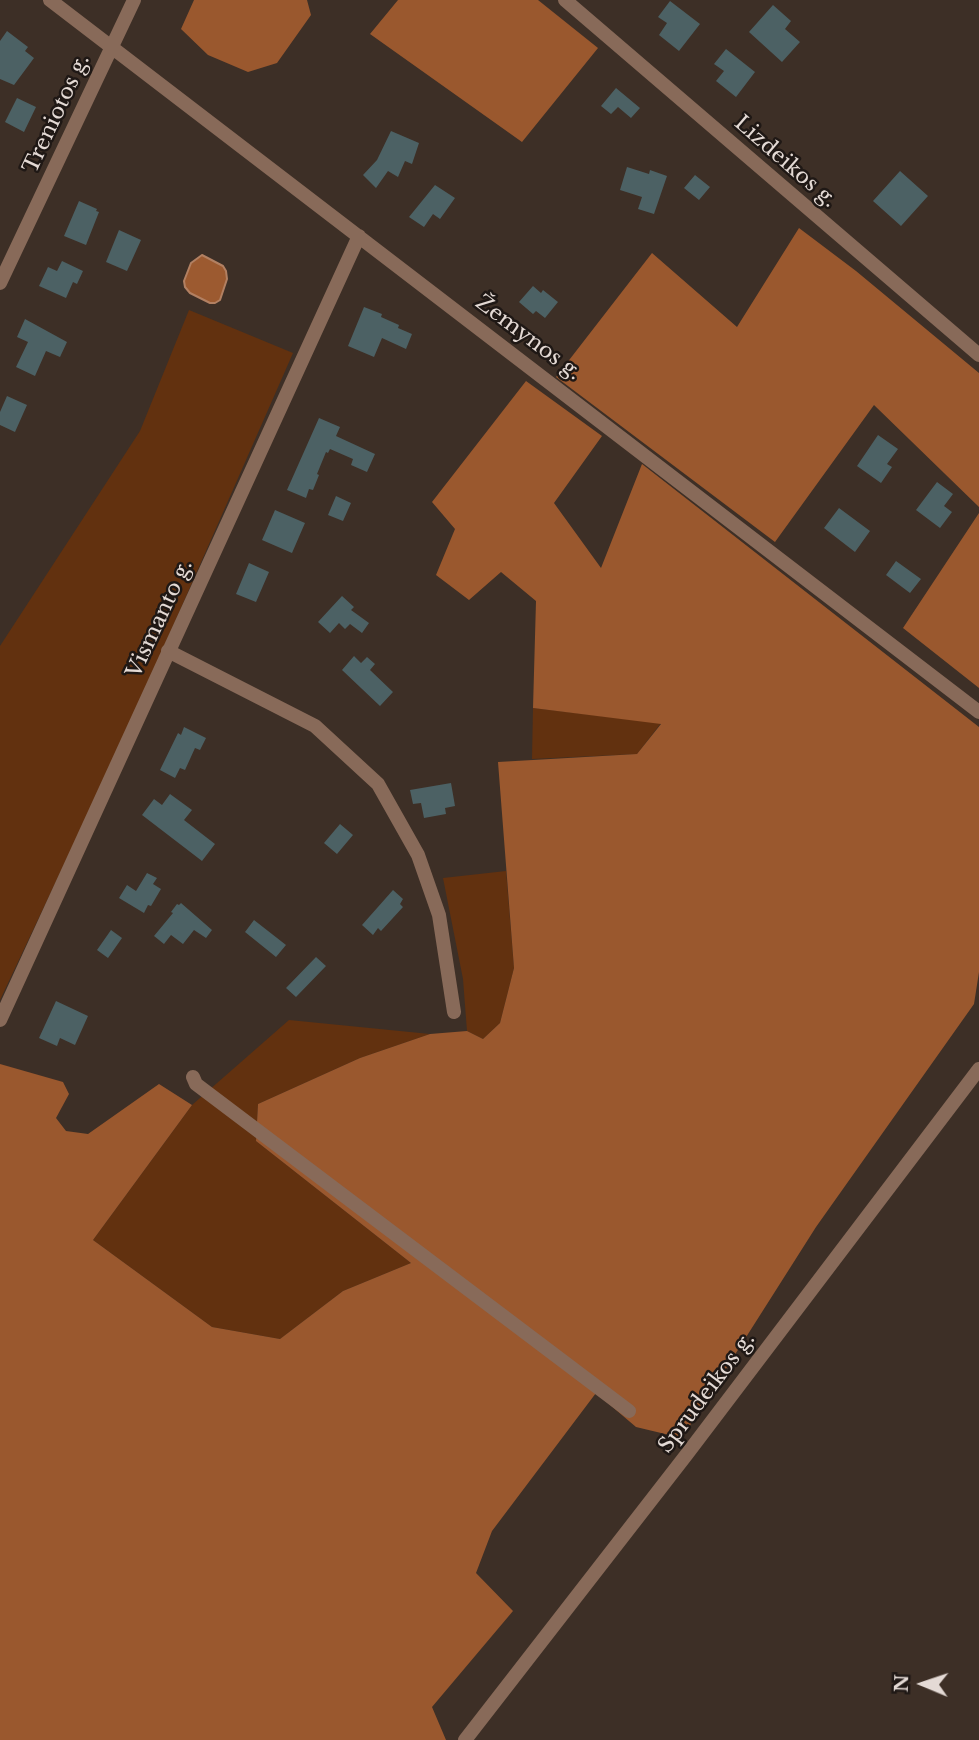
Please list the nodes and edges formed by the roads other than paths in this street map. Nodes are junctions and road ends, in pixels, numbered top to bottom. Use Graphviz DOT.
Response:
graph roads {
  1 [pos="50,0"];
  2 [pos="134,0"];
  3 [pos="565,0"];
  4 [pos="112,47"];
  5 [pos="359,236"];
  6 [pos="0,283"];
  7 [pos="979,355"];
  8 [pos="168,651"];
  9 [pos="979,712"];
  10 [pos="454,1012"];
  11 [pos="0,1020"];
  12 [pos="979,1069"];
  13 [pos="193,1077"];
  14 [pos="629,1412"];
  15 [pos="465,1740"];
  1 -- 4 [label="street, Žemynos g."];
  2 -- 4 [label="street, Treniotos g."];
  3 -- 7 [label="street, Lizdeikos g."];
  4 -- 5 [label="street, Žemynos g."];
  4 -- 6 [label="street, Treniotos g."];
  5 -- 8 [label="street, Vismanto g."];
  5 -- 9 [label="street, Žemynos g."];
  8 -- 10 [label="street"];
  8 -- 11 [label="street, Vismanto g."];
  12 -- 15 [label="street, Sprudeikos g."];
  13 -- 14 [label="street"];
}
